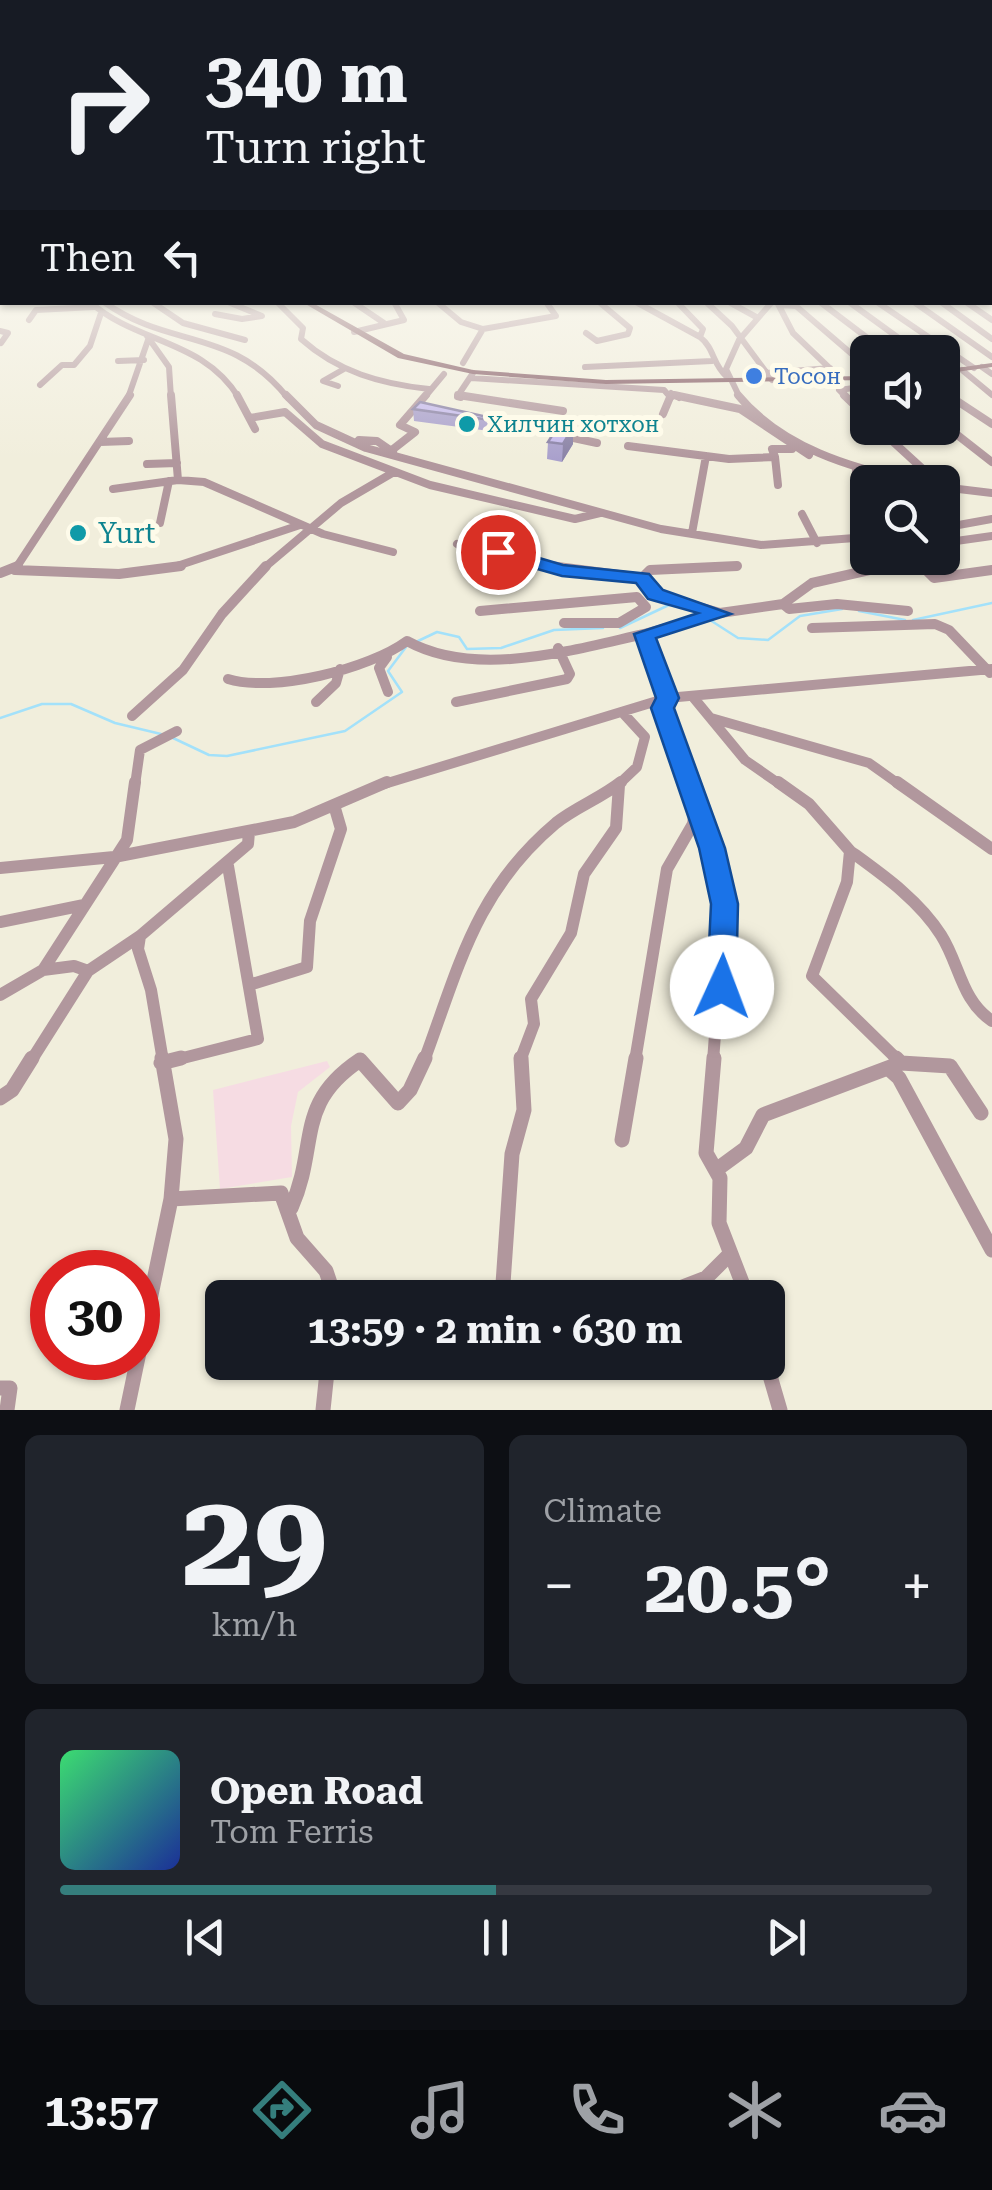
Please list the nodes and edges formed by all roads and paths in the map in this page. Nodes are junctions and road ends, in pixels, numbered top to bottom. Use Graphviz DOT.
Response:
graph roads {
  1 [pos="92,328"];
  2 [pos="129,328"];
  3 [pos="157,328"];
  4 [pos="197,328"];
  5 [pos="304,328"];
  6 [pos="347,328"];
  7 [pos="368,328"];
  8 [pos="478,328"];
  9 [pos="489,328"];
  10 [pos="630,328"];
  11 [pos="683,328"];
  12 [pos="702,328"];
  13 [pos="733,328"];
  14 [pos="750,328"];
  15 [pos="790,328"];
  16 [pos="821,328"];
  17 [pos="922,328"];
  18 [pos="944,328"];
  19 [pos="482,329"];
  20 [pos="0,331"];
  21 [pos="354,332"];
  22 [pos="586,333"];
  23 [pos="700,337"];
  24 [pos="147,338"];
  25 [pos="245,340"];
  26 [pos="739,340"];
  27 [pos="0,343"];
  28 [pos="850,352"];
  29 [pos="144,360"];
  30 [pos="118,361"];
  31 [pos="712,361"];
  32 [pos="462,364"];
  33 [pos="985,364"];
  34 [pos="585,367"];
  35 [pos="344,368"];
  36 [pos="830,368"];
  37 [pos="962,370"];
  38 [pos="444,374"];
  39 [pos="992,374"];
  40 [pos="472,375"];
  41 [pos="769,376"];
  42 [pos="728,379"];
  43 [pos="842,379"];
  44 [pos="850,379"];
  45 [pos="40,385"];
  46 [pos="338,386"];
  47 [pos="429,388"];
  48 [pos="850,388"];
  49 [pos="671,393"];
  50 [pos="992,395"];
  51 [pos="457,397"];
  52 [pos="740,397"];
  53 [pos="850,401"];
  54 [pos="960,402"];
  55 [pos="724,404"];
  56 [pos="450,406"];
  57 [pos="549,409"];
  58 [pos="562,411"];
  59 [pos="663,414"];
  60 [pos="250,418"];
  61 [pos="498,423"];
  62 [pos="992,424"];
  63 [pos="304,429"];
  64 [pos="538,429"];
  65 [pos="255,430"];
  66 [pos="325,432"];
  67 [pos="960,437"];
  68 [pos="130,441"];
  69 [pos="100,442"];
  70 [pos="597,444"];
  71 [pos="896,445"];
  72 [pos="628,446"];
  73 [pos="793,449"];
  74 [pos="394,453"];
  75 [pos="706,456"];
  76 [pos="775,457"];
  77 [pos="407,458"];
  78 [pos="992,462"];
  79 [pos="177,463"];
  80 [pos="147,464"];
  81 [pos="860,465"];
  82 [pos="918,465"];
  83 [pos="850,470"];
  84 [pos="392,472"];
  85 [pos="173,480"];
  86 [pos="778,485"];
  87 [pos="113,489"];
  88 [pos="960,489"];
  89 [pos="992,493"];
  90 [pos="604,512"];
  91 [pos="802,514"];
  92 [pos="992,518"];
  93 [pos="160,522"];
  94 [pos="960,524"];
  95 [pos="305,527"];
  96 [pos="692,533"];
  97 [pos="992,536"];
  98 [pos="850,538"];
  99 [pos="960,540"];
  100 [pos="817,543"];
  101 [pos="457,544"];
  102 [pos="393,552"];
  103 [pos="737,566"];
  104 [pos="15,570"];
  105 [pos="992,570"];
  106 [pos="0,572"];
  107 [pos="960,574"];
  108 [pos="853,575"];
  109 [pos="931,575"];
  110 [pos="956,575"];
  111 [pos="642,578"];
  112 [pos="672,599"];
  113 [pos="644,603"];
  114 [pos="783,604"];
  115 [pos="480,611"];
  116 [pos="908,612"];
  117 [pos="717,614"];
  118 [pos="564,622"];
  119 [pos="812,628"];
  120 [pos="644,634"];
  121 [pos="558,648"];
  122 [pos="387,656"];
  123 [pos="340,668"];
  124 [pos="990,671"];
  125 [pos="228,679"];
  126 [pos="388,692"];
  127 [pos="693,696"];
  128 [pos="667,698"];
  129 [pos="316,702"];
  130 [pos="456,702"];
  131 [pos="622,712"];
  132 [pos="706,715"];
  133 [pos="132,716"];
  134 [pos="173,734"];
  135 [pos="619,785"];
  136 [pos="334,804"];
  137 [pos="695,810"];
  138 [pos="249,832"];
  139 [pos="992,849"];
  140 [pos="850,851"];
  141 [pos="114,857"];
  142 [pos="228,866"];
  143 [pos="0,868"];
  144 [pos="84,905"];
  145 [pos="0,922"];
  146 [pos="140,936"];
  147 [pos="43,970"];
  148 [pos="88,971"];
  149 [pos="250,985"];
  150 [pos="0,995"];
  151 [pos="992,1020"];
  152 [pos="161,1063"];
  153 [pos="895,1066"];
  154 [pos="0,1098"];
  155 [pos="981,1113"];
  156 [pos="622,1140"];
  157 [pos="716,1170"];
  158 [pos="171,1199"];
  159 [pos="291,1208"];
  160 [pos="992,1250"];
  161 [pos="730,1254"];
  162 [pos="332,1280"];
  163 [pos="503,1280"];
  164 [pos="705,1280"];
  165 [pos="741,1280"];
  166 [pos="326,1380"];
  167 [pos="771,1380"];
  168 [pos="0,1388"];
  169 [pos="7,1410"];
  170 [pos="127,1410"];
  171 [pos="322,1410"];
  172 [pos="780,1410"];
  1 -- 45 [label="street"];
  2 -- 24 [label="street"];
  3 -- 66 [label="street"];
  4 -- 25 [label="street"];
  5 -- 35 [label="street"];
  6 -- 21 [label="main road"];
  7 -- 21 [label="street"];
  8 -- 19 [label="street"];
  9 -- 19 [label="street"];
  10 -- 22 [label="street"];
  11 -- 23 [label="street"];
  12 -- 23 [label="street"];
  13 -- 26 [label="street"];
  14 -- 26 [label="street"];
  15 -- 36 [label="street"];
  16 -- 28 [label="street"];
  17 -- 33 [label="street"];
  18 -- 33 [label="street"];
  19 -- 32 [label="street"];
  20 -- 27 [label="street"];
  21 -- 40 [label="main road"];
  23 -- 31 [label="street"];
  24 -- 29 [label="street"];
  24 -- 60 [label="street"];
  24 -- 79 [label="street"];
  26 -- 41 [label="street"];
  26 -- 42 [label="street"];
  29 -- 30 [label="street"];
  29 -- 69 [label="street"];
  31 -- 34 [label="street"];
  31 -- 42 [label="street"];
  33 -- 37 [label="main road"];
  33 -- 39 [label="street"];
  35 -- 46 [label="street"];
  35 -- 47 [label="street"];
  36 -- 41 [label="street"];
  36 -- 43 [label="street"];
  37 -- 50 [label="street"];
  38 -- 47 [label="street"];
  40 -- 42 [label="main road"];
  40 -- 49 [label="street"];
  40 -- 51 [label="street"];
  41 -- 42 [label="main road"];
  41 -- 43 [label="main road"];
  42 -- 52 [label="street"];
  43 -- 44 [label="main road"];
  47 -- 74 [label="street"];
  48 -- 53 [label="street"];
  49 -- 55 [label="street"];
  49 -- 59 [label="street"];
  51 -- 56 [label="street"];
  51 -- 57 [label="street"];
  52 -- 55 [label="street"];
  52 -- 81 [label="street"];
  54 -- 62 [label="street"];
  55 -- 73 [label="street"];
  57 -- 58 [label="street"];
  57 -- 64 [label="street"];
  60 -- 63 [label="street"];
  60 -- 65 [label="street"];
  61 -- 64 [label="street"];
  63 -- 66 [label="street"];
  63 -- 84 [label="street"];
  64 -- 70 [label="street"];
  66 -- 74 [label="street"];
  67 -- 78 [label="street"];
  68 -- 69 [label="street"];
  69 -- 104 [label="street"];
  71 -- 82 [label="street"];
  72 -- 75 [label="street"];
  73 -- 76 [label="street"];
  73 -- 83 [label="street"];
  74 -- 77 [label="street"];
  75 -- 76 [label="street"];
  75 -- 96 [label="street"];
  76 -- 86 [label="street"];
  77 -- 84 [label="street"];
  77 -- 90 [label="street"];
  79 -- 80 [label="street"];
  79 -- 85 [label="street"];
  84 -- 90 [label="street"];
  84 -- 95 [label="street"];
  85 -- 87 [label="street"];
  85 -- 93 [label="street"];
  85 -- 95 [label="street"];
  88 -- 89 [label="street"];
  90 -- 96 [label="street"];
  91 -- 100 [label="street"];
  92 -- 94 [label="street"];
  95 -- 102 [label="street"];
  95 -- 104 [label="street"];
  95 -- 133 [label="street"];
  96 -- 100 [label="street"];
  97 -- 99 [label="street"];
  98 -- 100 [label="street"];
  101 -- 111 [label="street"];
  103 -- 111 [label="street"];
  104 -- 106 [label="street"];
  105 -- 107 [label="street"];
  108 -- 114 [label="street"];
  109 -- 110 [label="street"];
  111 -- 112 [label="street"];
  112 -- 113 [label="street"];
  112 -- 117 [label="street"];
  113 -- 115 [label="street"];
  113 -- 118 [label="street"];
  114 -- 116 [label="street"];
  114 -- 117 [label="street"];
  117 -- 120 [label="street"];
  119 -- 124 [label="street"];
  120 -- 121 [label="street"];
  120 -- 128 [label="street"];
  121 -- 122 [label="street"];
  121 -- 130 [label="street"];
  122 -- 123 [label="street"];
  122 -- 126 [label="street"];
  123 -- 125 [label="street"];
  123 -- 129 [label="street"];
  124 -- 127 [label="street"];
  127 -- 128 [label="street"];
  127 -- 132 [label="street"];
  128 -- 131 [label="street"];
  128 -- 137 [label="street"];
  131 -- 135 [label="street"];
  131 -- 136 [label="street"];
  132 -- 139 [label="street"];
  132 -- 140 [label="street"];
  134 -- 141 [label="street"];
  135 -- 159 [label="street"];
  135 -- 163 [label="street"];
  136 -- 138 [label="street"];
  136 -- 149 [label="street"];
  137 -- 156 [label="street"];
  137 -- 157 [label="street"];
  138 -- 141 [label="street"];
  138 -- 142 [label="street"];
  140 -- 151 [label="street"];
  140 -- 153 [label="street"];
  141 -- 143 [label="street"];
  141 -- 144 [label="street"];
  142 -- 146 [label="street"];
  142 -- 149 [label="street"];
  144 -- 145 [label="street"];
  144 -- 147 [label="street"];
  146 -- 148 [label="street"];
  146 -- 152 [label="street"];
  147 -- 148 [label="street"];
  147 -- 150 [label="street"];
  148 -- 154 [label="street"];
  149 -- 152 [label="street"];
  152 -- 158 [label="street"];
  153 -- 155 [label="street"];
  153 -- 157 [label="street"];
  153 -- 160 [label="street"];
  157 -- 161 [label="street"];
  158 -- 159 [label="street"];
  158 -- 170 [label="street"];
  159 -- 162 [label="street"];
  161 -- 164 [label="street"];
  161 -- 165 [label="street"];
  166 -- 171 [label="street"];
  167 -- 172 [label="street"];
  168 -- 169 [label="street"];
}
